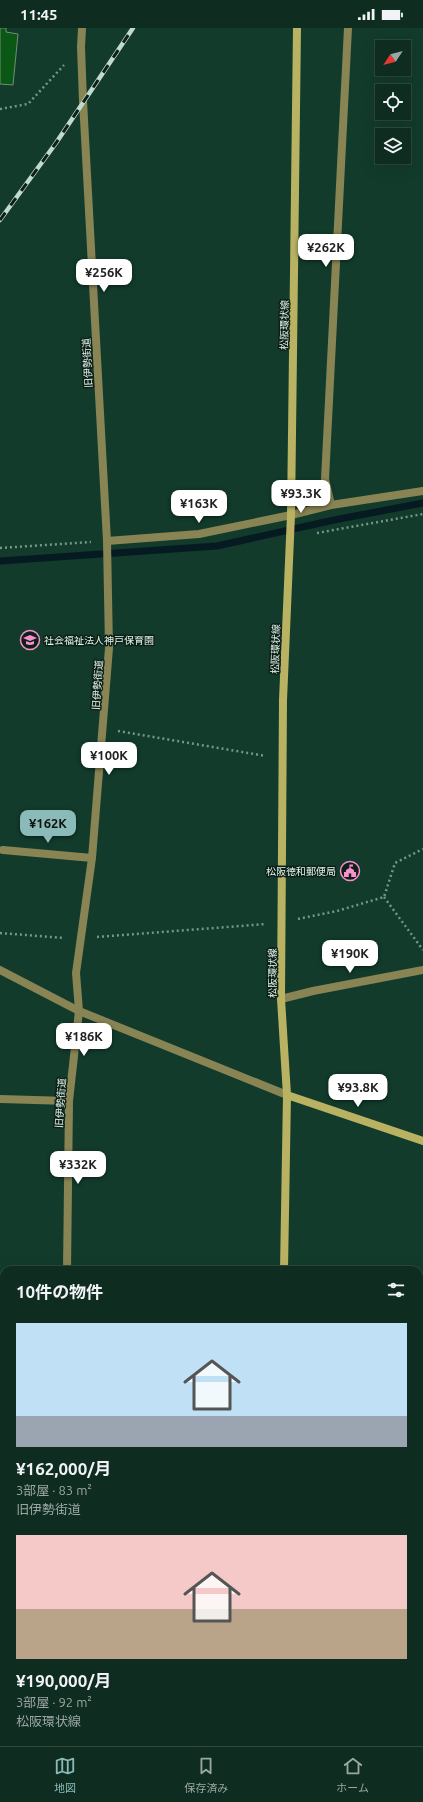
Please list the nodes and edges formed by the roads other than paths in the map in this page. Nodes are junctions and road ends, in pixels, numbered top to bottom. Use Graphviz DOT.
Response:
graph roads {
  1 [pos="82,28"];
  2 [pos="297,28"];
  3 [pos="348,28"];
  4 [pos="423,491"];
  5 [pos="331,505"];
  6 [pos="291,515"];
  7 [pos="107,541"];
  8 [pos="3,850"];
  9 [pos="92,858"];
  10 [pos="0,970"];
  11 [pos="423,970"];
  12 [pos="281,999"];
  13 [pos="79,1011"];
  14 [pos="287,1095"];
  15 [pos="0,1099"];
  16 [pos="69,1100"];
  17 [pos="423,1141"];
  18 [pos="66,1266"];
  19 [pos="284,1266"];
  1 -- 7 [label="street, 旧伊勢街道"];
  2 -- 6 [label="main road, 松阪環状線"];
  3 -- 5 [label="street"];
  4 -- 5 [label="street"];
  5 -- 6 [label="street"];
  6 -- 7 [label="street"];
  6 -- 12 [label="main road, 松阪環状線"];
  7 -- 9 [label="street, 旧伊勢街道"];
  8 -- 9 [label="street"];
  9 -- 13 [label="street, 旧伊勢街道"];
  10 -- 13 [label="street"];
  11 -- 12 [label="street"];
  12 -- 14 [label="main road, 松阪環状線"];
  13 -- 14 [label="street"];
  13 -- 16 [label="street, 旧伊勢街道"];
  14 -- 17 [label="main road"];
  14 -- 19 [label="main road, 松阪環状線"];
  15 -- 16 [label="street"];
  16 -- 18 [label="street, 旧伊勢街道"];
}
